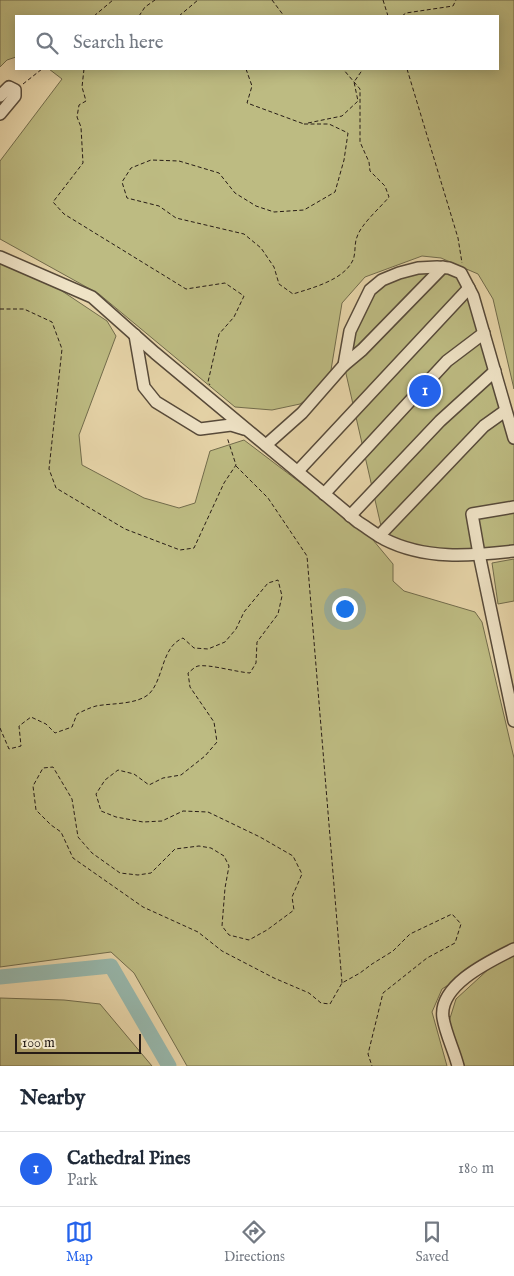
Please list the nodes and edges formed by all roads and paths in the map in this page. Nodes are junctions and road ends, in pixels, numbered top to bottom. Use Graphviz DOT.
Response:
graph roads {
  1 [pos="113,0"];
  2 [pos="155,0"];
  3 [pos="198,0"];
  4 [pos="272,0"];
  5 [pos="383,0"];
  6 [pos="456,0"];
  7 [pos="95,15"];
  8 [pos="139,15"];
  9 [pos="180,15"];
  10 [pos="283,15"];
  11 [pos="388,15"];
  12 [pos="403,15"];
  13 [pos="41,70"];
  14 [pos="246,70"];
  15 [pos="344,70"];
  16 [pos="362,70"];
  17 [pos="407,70"];
  18 [pos="354,82"];
  19 [pos="15,90"];
  20 [pos="0,96"];
  21 [pos="0,114"];
  22 [pos="304,124"];
  23 [pos="0,258"];
  24 [pos="443,267"];
  25 [pos="461,274"];
  26 [pos="469,288"];
  27 [pos="484,333"];
  28 [pos="135,335"];
  29 [pos="344,365"];
  30 [pos="494,371"];
  31 [pos="505,411"];
  32 [pos="247,429"];
  33 [pos="514,438"];
  34 [pos="266,445"];
  35 [pos="236,465"];
  36 [pos="298,471"];
  37 [pos="324,494"];
  38 [pos="514,507"];
  39 [pos="350,516"];
  40 [pos="379,536"];
  41 [pos="514,551"];
  42 [pos="479,554"];
  43 [pos="514,721"];
  44 [pos="0,728"];
  45 [pos="514,949"];
  46 [pos="342,983"];
  47 [pos="372,1066"];
  48 [pos="458,1066"];
  1 -- 7 [label="path"];
  2 -- 8 [label="path"];
  3 -- 9 [label="path"];
  4 -- 10 [label="path"];
  5 -- 11 [label="path"];
  6 -- 12 [label="path"];
  13 -- 19 [label="path"];
  14 -- 22 [label="path"];
  15 -- 18 [label="path"];
  16 -- 18 [label="path"];
  17 -- 25 [label="path"];
  18 -- 22 [label="path"];
  18 -- 22 [label="path"];
  19 -- 20 [label="lane"];
  19 -- 21 [label="lane"];
  23 -- 28 [label="lane"];
  24 -- 25 [label="lane"];
  24 -- 29 [label="lane"];
  24 -- 29 [label="lane"];
  25 -- 26 [label="lane"];
  26 -- 27 [label="lane"];
  26 -- 36 [label="lane"];
  27 -- 30 [label="lane"];
  27 -- 37 [label="lane"];
  28 -- 32 [label="lane"];
  28 -- 32 [label="lane"];
  29 -- 34 [label="lane"];
  30 -- 31 [label="lane"];
  30 -- 39 [label="lane"];
  31 -- 33 [label="lane"];
  31 -- 40 [label="lane"];
  32 -- 34 [label="lane"];
  34 -- 36 [label="lane"];
  35 -- 46 [label="path"];
  36 -- 37 [label="lane"];
  37 -- 39 [label="lane"];
  38 -- 42 [label="lane"];
  39 -- 40 [label="lane"];
  40 -- 42 [label="lane"];
  41 -- 42 [label="lane"];
  42 -- 43 [label="lane"];
  44 -- 46 [label="path"];
  45 -- 48 [label="lane"];
  46 -- 47 [label="path"];
}
